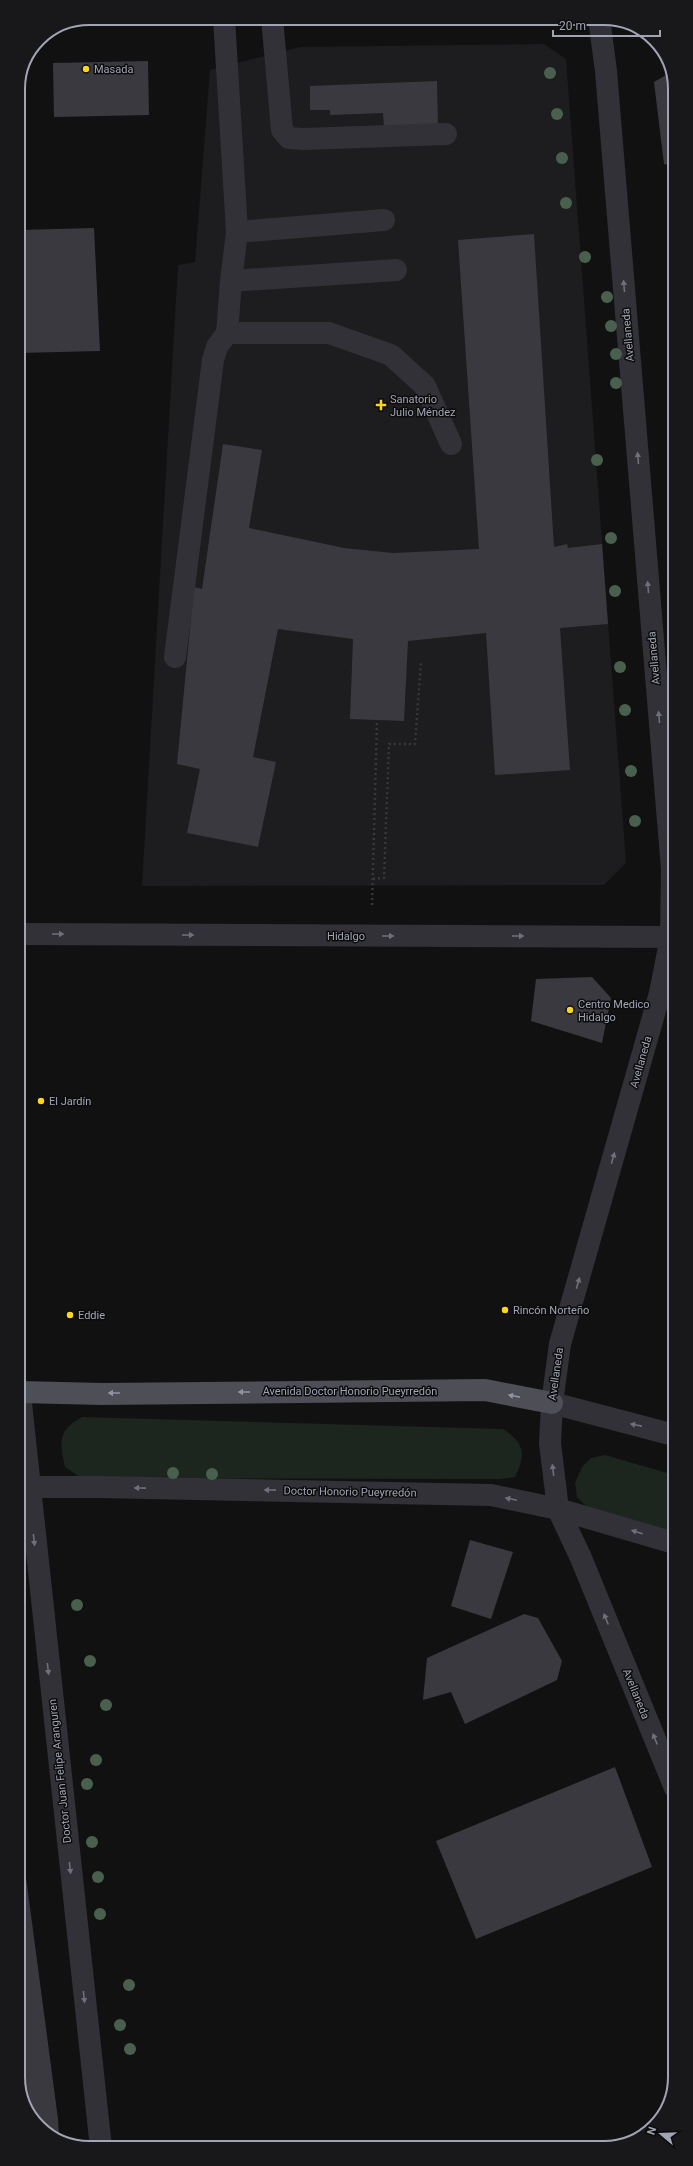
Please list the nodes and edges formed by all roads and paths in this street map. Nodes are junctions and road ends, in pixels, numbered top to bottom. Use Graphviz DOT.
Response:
graph roads {
  1 [pos="224,25"];
  2 [pos="273,25"];
  3 [pos="600,25"];
  4 [pos="446,134"];
  5 [pos="384,220"];
  6 [pos="237,232"];
  7 [pos="396,270"];
  8 [pos="231,281"];
  9 [pos="228,333"];
  10 [pos="451,444"];
  11 [pos="175,657"];
  12 [pos="421,662"];
  13 [pos="377,720"];
  14 [pos="668,821"];
  15 [pos="373,879"];
  16 [pos="25,934"];
  17 [pos="371,936"];
  18 [pos="668,937"];
  19 [pos="668,956"];
  20 [pos="25,1393"];
  21 [pos="552,1403"];
  22 [pos="668,1433"];
  23 [pos="25,1487"];
  24 [pos="558,1509"];
  25 [pos="668,1541"];
  26 [pos="668,1771"];
  27 [pos="100,2141"];
  1 -- 6 [label="street"];
  2 -- 4 [label="street"];
  14 -- 3 [label="street, Avellaneda, one-way"];
  5 -- 6 [label="street"];
  6 -- 8 [label="street"];
  7 -- 8 [label="street"];
  8 -- 9 [label="street"];
  9 -- 10 [label="street"];
  9 -- 11 [label="street"];
  12 -- 15 [label="path"];
  13 -- 15 [label="path"];
  15 -- 17 [label="path"];
  16 -- 17 [label="street, Hidalgo, one-way"];
  17 -- 18 [label="street, Hidalgo, one-way"];
  21 -- 19 [label="street, Avellaneda, one-way"];
  21 -- 20 [label="main road, Avenida Doctor Honorio Pueyrredón, one-way"];
  22 -- 21 [label="street, Avenida Doctor Honorio Pueyrredón, one-way"];
  24 -- 21 [label="street, Avellaneda, one-way"];
  24 -- 23 [label="street, Doctor Honorio Pueyrredón, one-way"];
  23 -- 27 [label="street, Doctor Juan Felipe Aranguren, one-way"];
  25 -- 24 [label="street, Doctor Honorio Pueyrredón, one-way"];
  26 -- 24 [label="street, Avellaneda, one-way"];
}
